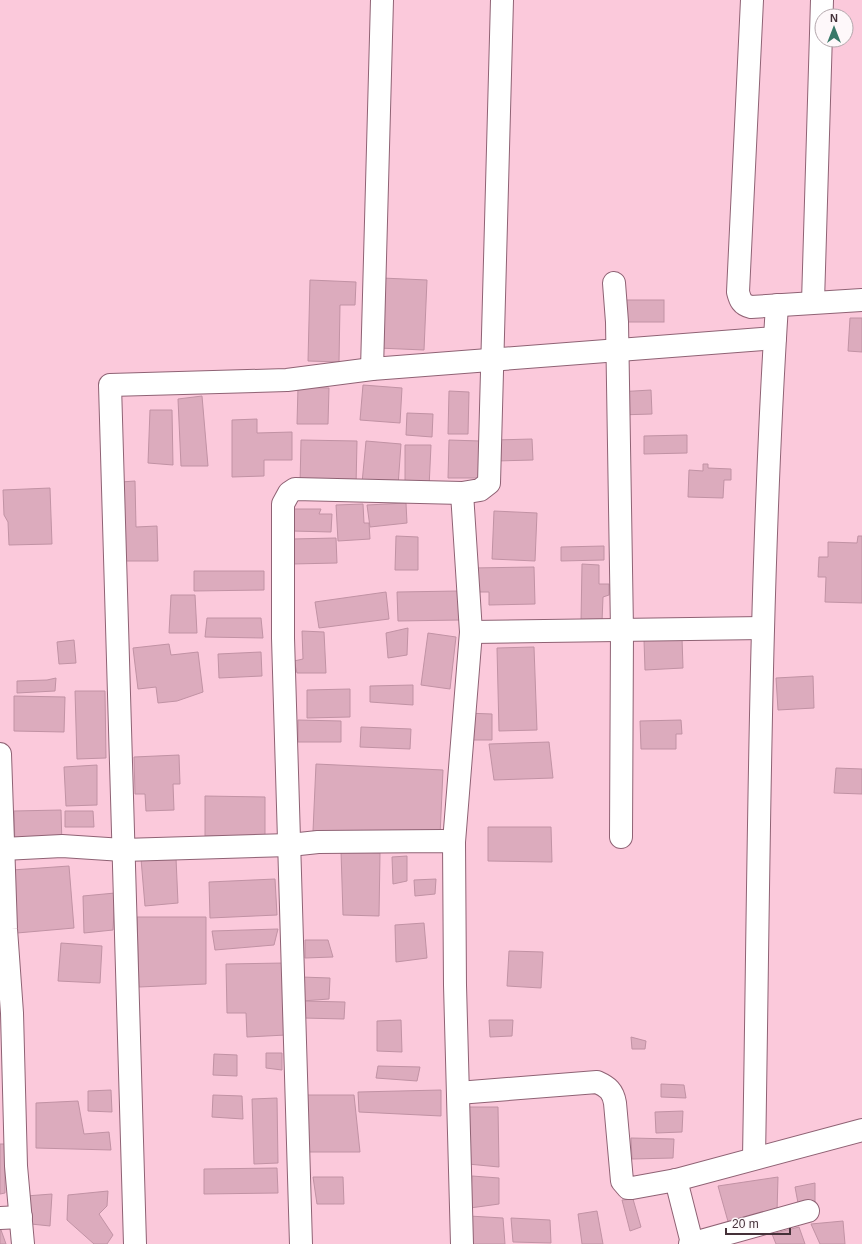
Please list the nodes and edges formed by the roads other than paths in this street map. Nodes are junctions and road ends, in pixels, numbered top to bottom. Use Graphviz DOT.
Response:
graph roads {
  1 [pos="382,0"];
  2 [pos="502,0"];
  3 [pos="752,0"];
  4 [pos="822,0"];
  5 [pos="614,283"];
  6 [pos="862,300"];
  7 [pos="813,302"];
  8 [pos="777,305"];
  9 [pos="775,338"];
  10 [pos="616,350"];
  11 [pos="493,359"];
  12 [pos="372,369"];
  13 [pos="462,493"];
  14 [pos="763,628"];
  15 [pos="622,630"];
  16 [pos="471,632"];
  17 [pos="0,754"];
  18 [pos="0,780"];
  19 [pos="621,837"];
  20 [pos="454,842"];
  21 [pos="290,846"];
  22 [pos="3,849"];
  23 [pos="123,850"];
  24 [pos="6,1013"];
  25 [pos="458,1092"];
  26 [pos="862,1130"];
  27 [pos="754,1158"];
  28 [pos="676,1180"];
  29 [pos="808,1211"];
  30 [pos="10,1218"];
  31 [pos="23,1244"];
  32 [pos="135,1244"];
  33 [pos="301,1244"];
  34 [pos="462,1244"];
  35 [pos="691,1244"];
  1 -- 12 [label="street"];
  2 -- 11 [label="street"];
  3 -- 8 [label="street"];
  4 -- 7 [label="street"];
  5 -- 10 [label="street"];
  6 -- 7 [label="street"];
  7 -- 8 [label="street"];
  8 -- 9 [label="street"];
  9 -- 10 [label="street"];
  9 -- 14 [label="street"];
  10 -- 11 [label="street"];
  10 -- 15 [label="street"];
  11 -- 12 [label="street"];
  11 -- 13 [label="street"];
  12 -- 23 [label="street"];
  13 -- 16 [label="street"];
  13 -- 21 [label="street"];
  14 -- 15 [label="street"];
  14 -- 27 [label="street"];
  15 -- 16 [label="street"];
  15 -- 19 [label="street"];
  16 -- 20 [label="street"];
  17 -- 18 [label="street"];
  18 -- 22 [label="street"];
  20 -- 21 [label="street"];
  20 -- 25 [label="street"];
  21 -- 23 [label="street"];
  21 -- 33 [label="street"];
  22 -- 23 [label="street"];
  22 -- 24 [label="street"];
  23 -- 32 [label="street"];
  24 -- 30 [label="street"];
  25 -- 28 [label="street"];
  25 -- 34 [label="street"];
  26 -- 27 [label="street"];
  27 -- 28 [label="street"];
  28 -- 35 [label="street"];
  29 -- 35 [label="street"];
  30 -- 31 [label="street"];
}
